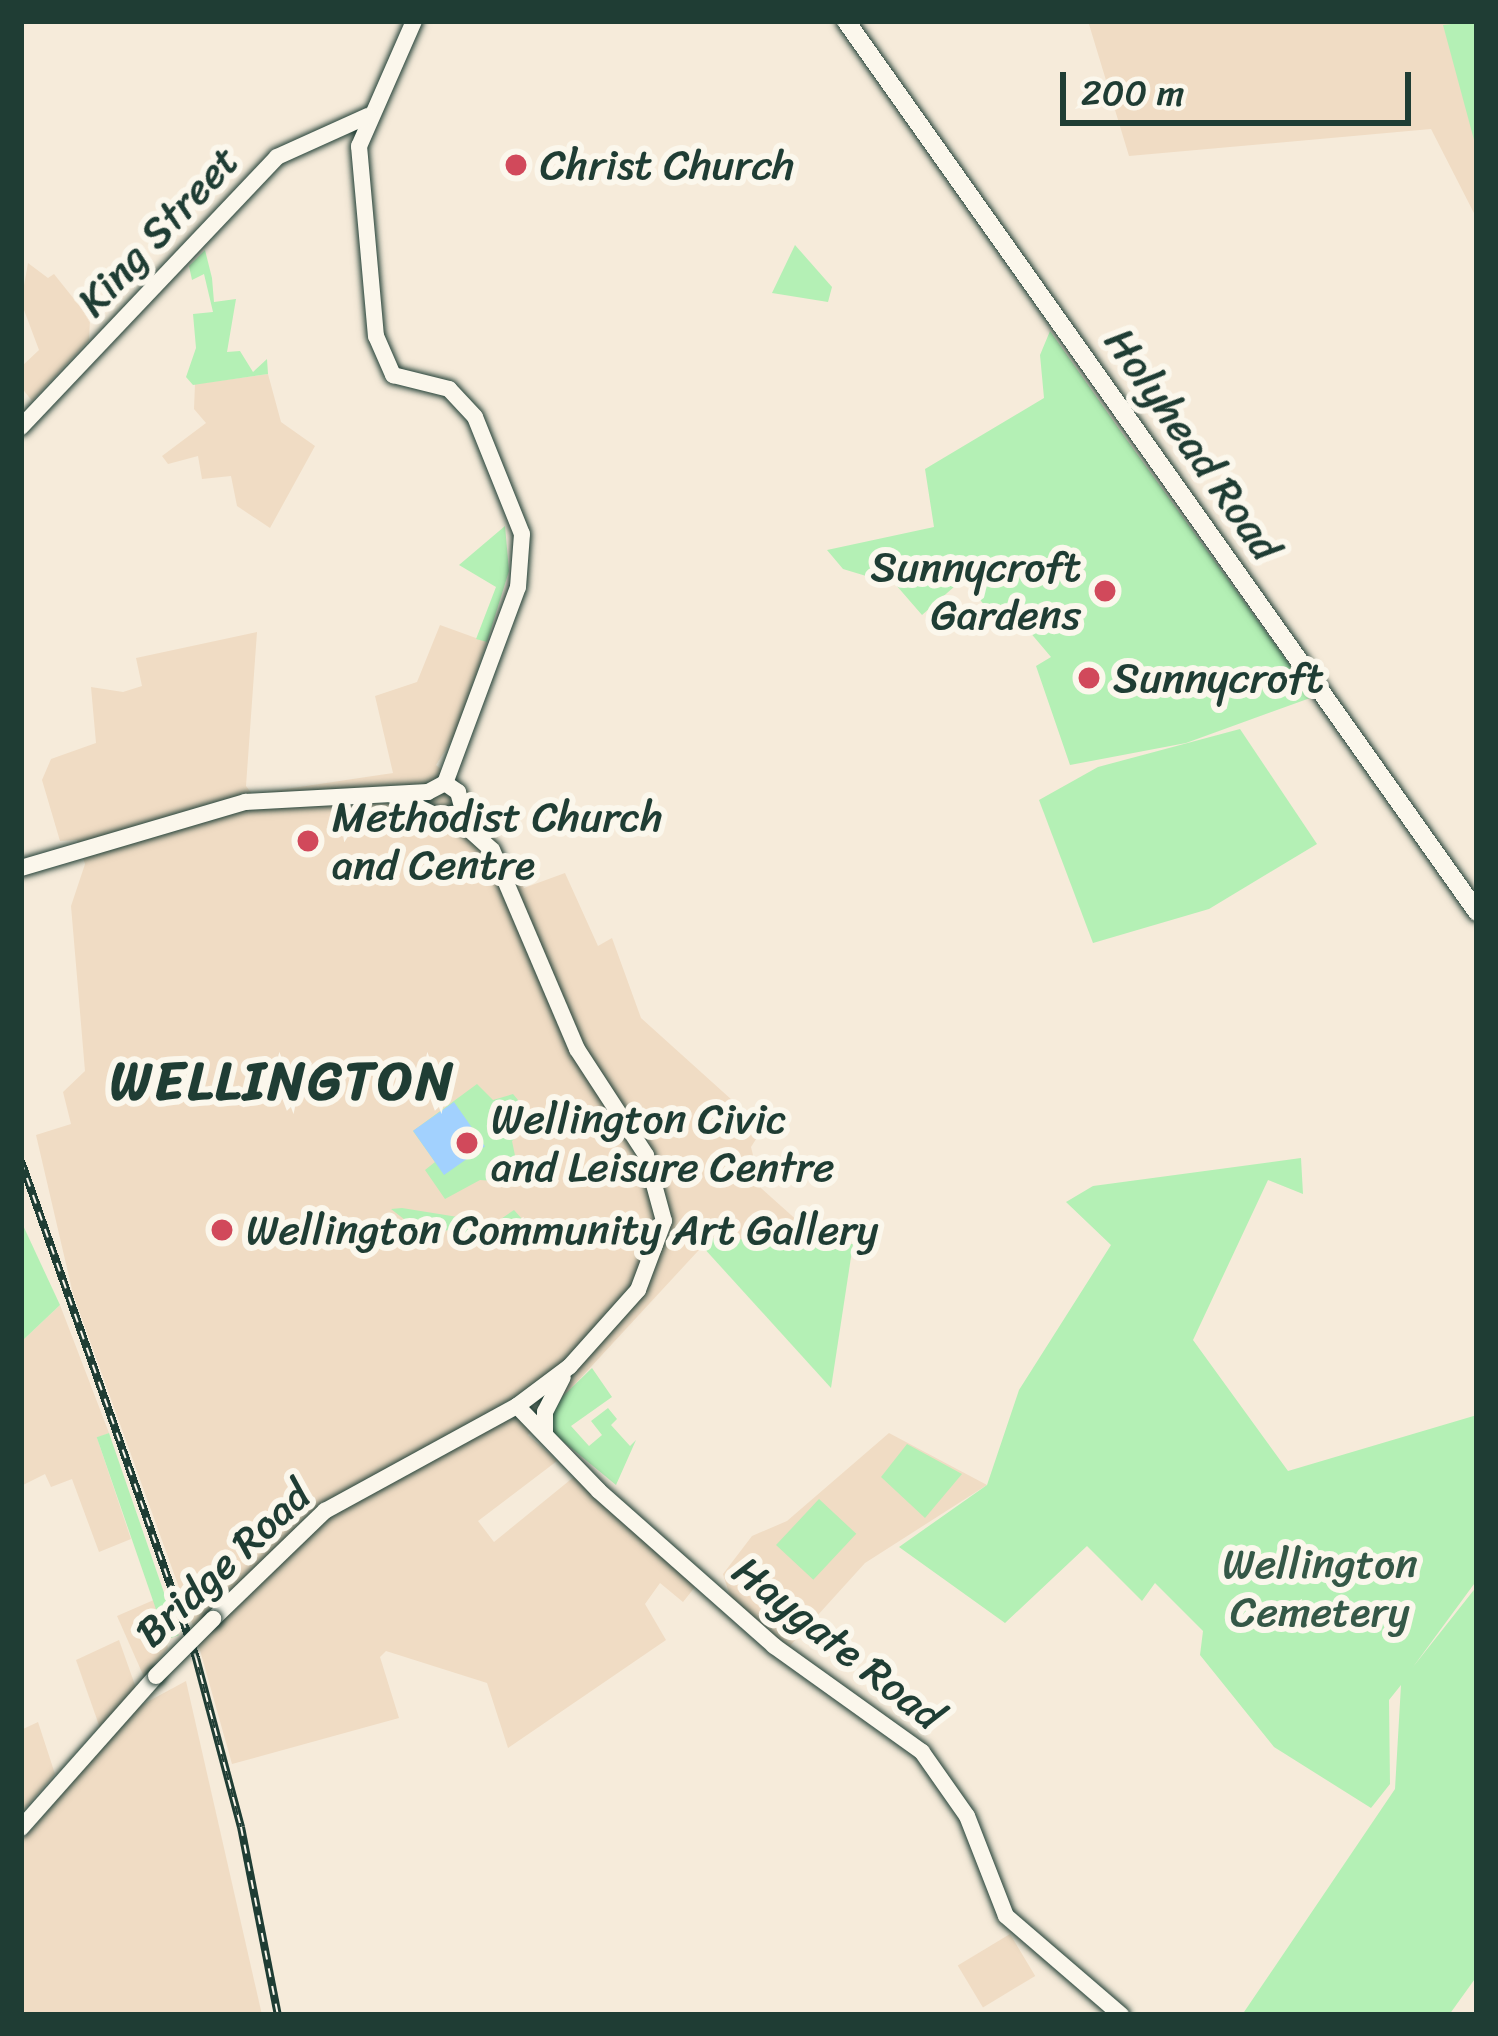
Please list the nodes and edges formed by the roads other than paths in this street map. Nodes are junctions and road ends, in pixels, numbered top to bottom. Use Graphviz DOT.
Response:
graph roads {
  1 [pos="414,21"];
  2 [pos="846,21"];
  3 [pos="368,116"];
  4 [pos="21,427"];
  5 [pos="450,785"];
  6 [pos="427,799"];
  7 [pos="455,810"];
  8 [pos="21,868"];
  9 [pos="1477,911"];
  10 [pos="569,1366"];
  11 [pos="518,1406"];
  12 [pos="545,1433"];
  13 [pos="21,1828"];
  14 [pos="1121,2015"];
  1 -- 3 [label="street"];
  2 -- 9 [label="main road, Holyhead Road"];
  3 -- 4 [label="street, King Street"];
  3 -- 5 [label="street"];
  5 -- 6 [label="street"];
  5 -- 7 [label="street"];
  6 -- 7 [label="street"];
  6 -- 8 [label="street"];
  7 -- 10 [label="street"];
  10 -- 11 [label="street, Bridge Road"];
  10 -- 12 [label="street"];
  11 -- 12 [label="street, Haygate Road"];
  11 -- 13 [label="street, Bridge Road, bridge"];
  12 -- 14 [label="street, Haygate Road"];
}
